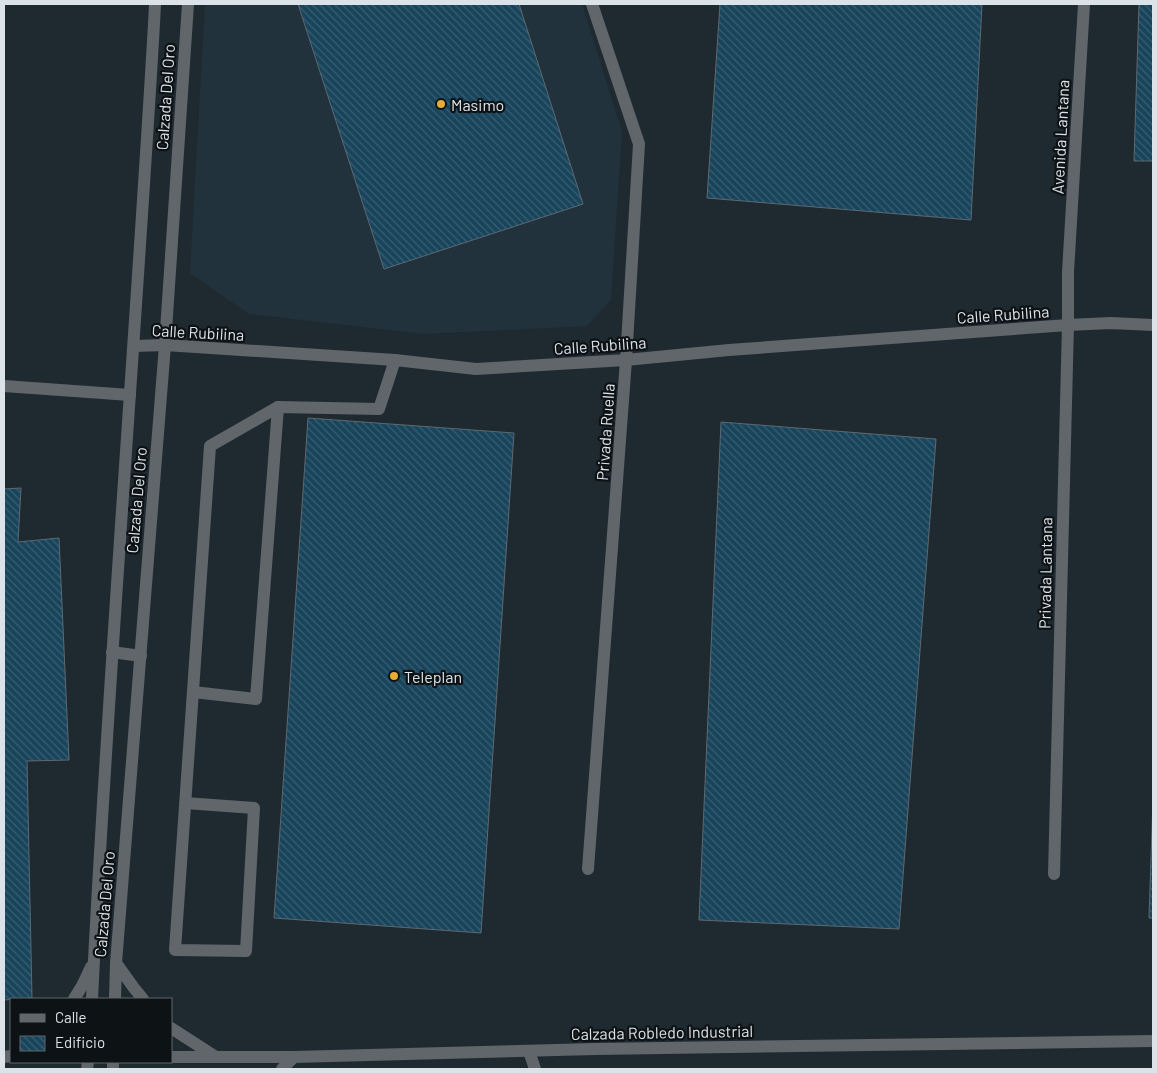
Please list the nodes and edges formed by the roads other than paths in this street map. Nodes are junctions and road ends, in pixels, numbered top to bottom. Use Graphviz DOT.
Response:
graph roads {
  1 [pos="155,4"];
  2 [pos="188,4"];
  3 [pos="592,4"];
  4 [pos="1084,4"];
  5 [pos="1068,272"];
  6 [pos="1153,324"];
  7 [pos="1068,325"];
  8 [pos="165,345"];
  9 [pos="134,346"];
  10 [pos="395,360"];
  11 [pos="626,360"];
  12 [pos="4,386"];
  13 [pos="130,395"];
  14 [pos="278,407"];
  15 [pos="112,652"];
  16 [pos="140,656"];
  17 [pos="193,692"];
  18 [pos="185,803"];
  19 [pos="588,869"];
  20 [pos="1054,874"];
  21 [pos="94,960"];
  22 [pos="116,963"];
  23 [pos="75,998"];
  24 [pos="92,998"];
  25 [pos="115,998"];
  26 [pos="142,998"];
  27 [pos="172,1029"];
  28 [pos="1153,1041"];
  29 [pos="529,1051"];
  30 [pos="172,1057"];
  31 [pos="216,1057"];
  32 [pos="294,1057"];
  33 [pos="282,1069"];
  34 [pos="535,1069"];
  1 -- 9 [label="street, Calzada Del Oro"];
  2 -- 8 [label="street, Calzada Del Oro"];
  3 -- 11 [label="street, Privada Ruella"];
  4 -- 5 [label="street, Avenida Lantana"];
  5 -- 7 [label="street, Privada Lantana"];
  6 -- 7 [label="street, Calle Rubilina"];
  7 -- 11 [label="street, Calle Rubilina"];
  7 -- 20 [label="street, Privada Lantana"];
  8 -- 9 [label="street, Calle Rubilina"];
  8 -- 10 [label="street, Calle Rubilina"];
  8 -- 16 [label="street, Calzada Del Oro"];
  9 -- 13 [label="street, Calzada Del Oro"];
  10 -- 11 [label="street, Calle Rubilina"];
  10 -- 14 [label="street"];
  11 -- 19 [label="street, Privada Ruella"];
  12 -- 13 [label="street"];
  13 -- 15 [label="street, Calzada Del Oro"];
  14 -- 17 [label="street"];
  14 -- 17 [label="street"];
  15 -- 16 [label="street"];
  15 -- 21 [label="street, Calzada Del Oro"];
  16 -- 22 [label="street, Calzada Del Oro"];
  17 -- 18 [label="street"];
  18 -- 18 [label="street"];
  21 -- 23 [label="street"];
  21 -- 24 [label="street, Calzada Del Oro"];
  22 -- 25 [label="street, Calzada Del Oro"];
  22 -- 26 [label="street"];
  27 -- 31 [label="street"];
  28 -- 29 [label="street, Calzada Robledo Industrial"];
  29 -- 32 [label="street, Calzada Robledo Industrial"];
  29 -- 34 [label="street"];
  30 -- 31 [label="street, Calzada Robledo Industrial"];
  31 -- 32 [label="street, Calzada Robledo Industrial"];
  32 -- 33 [label="street"];
}
